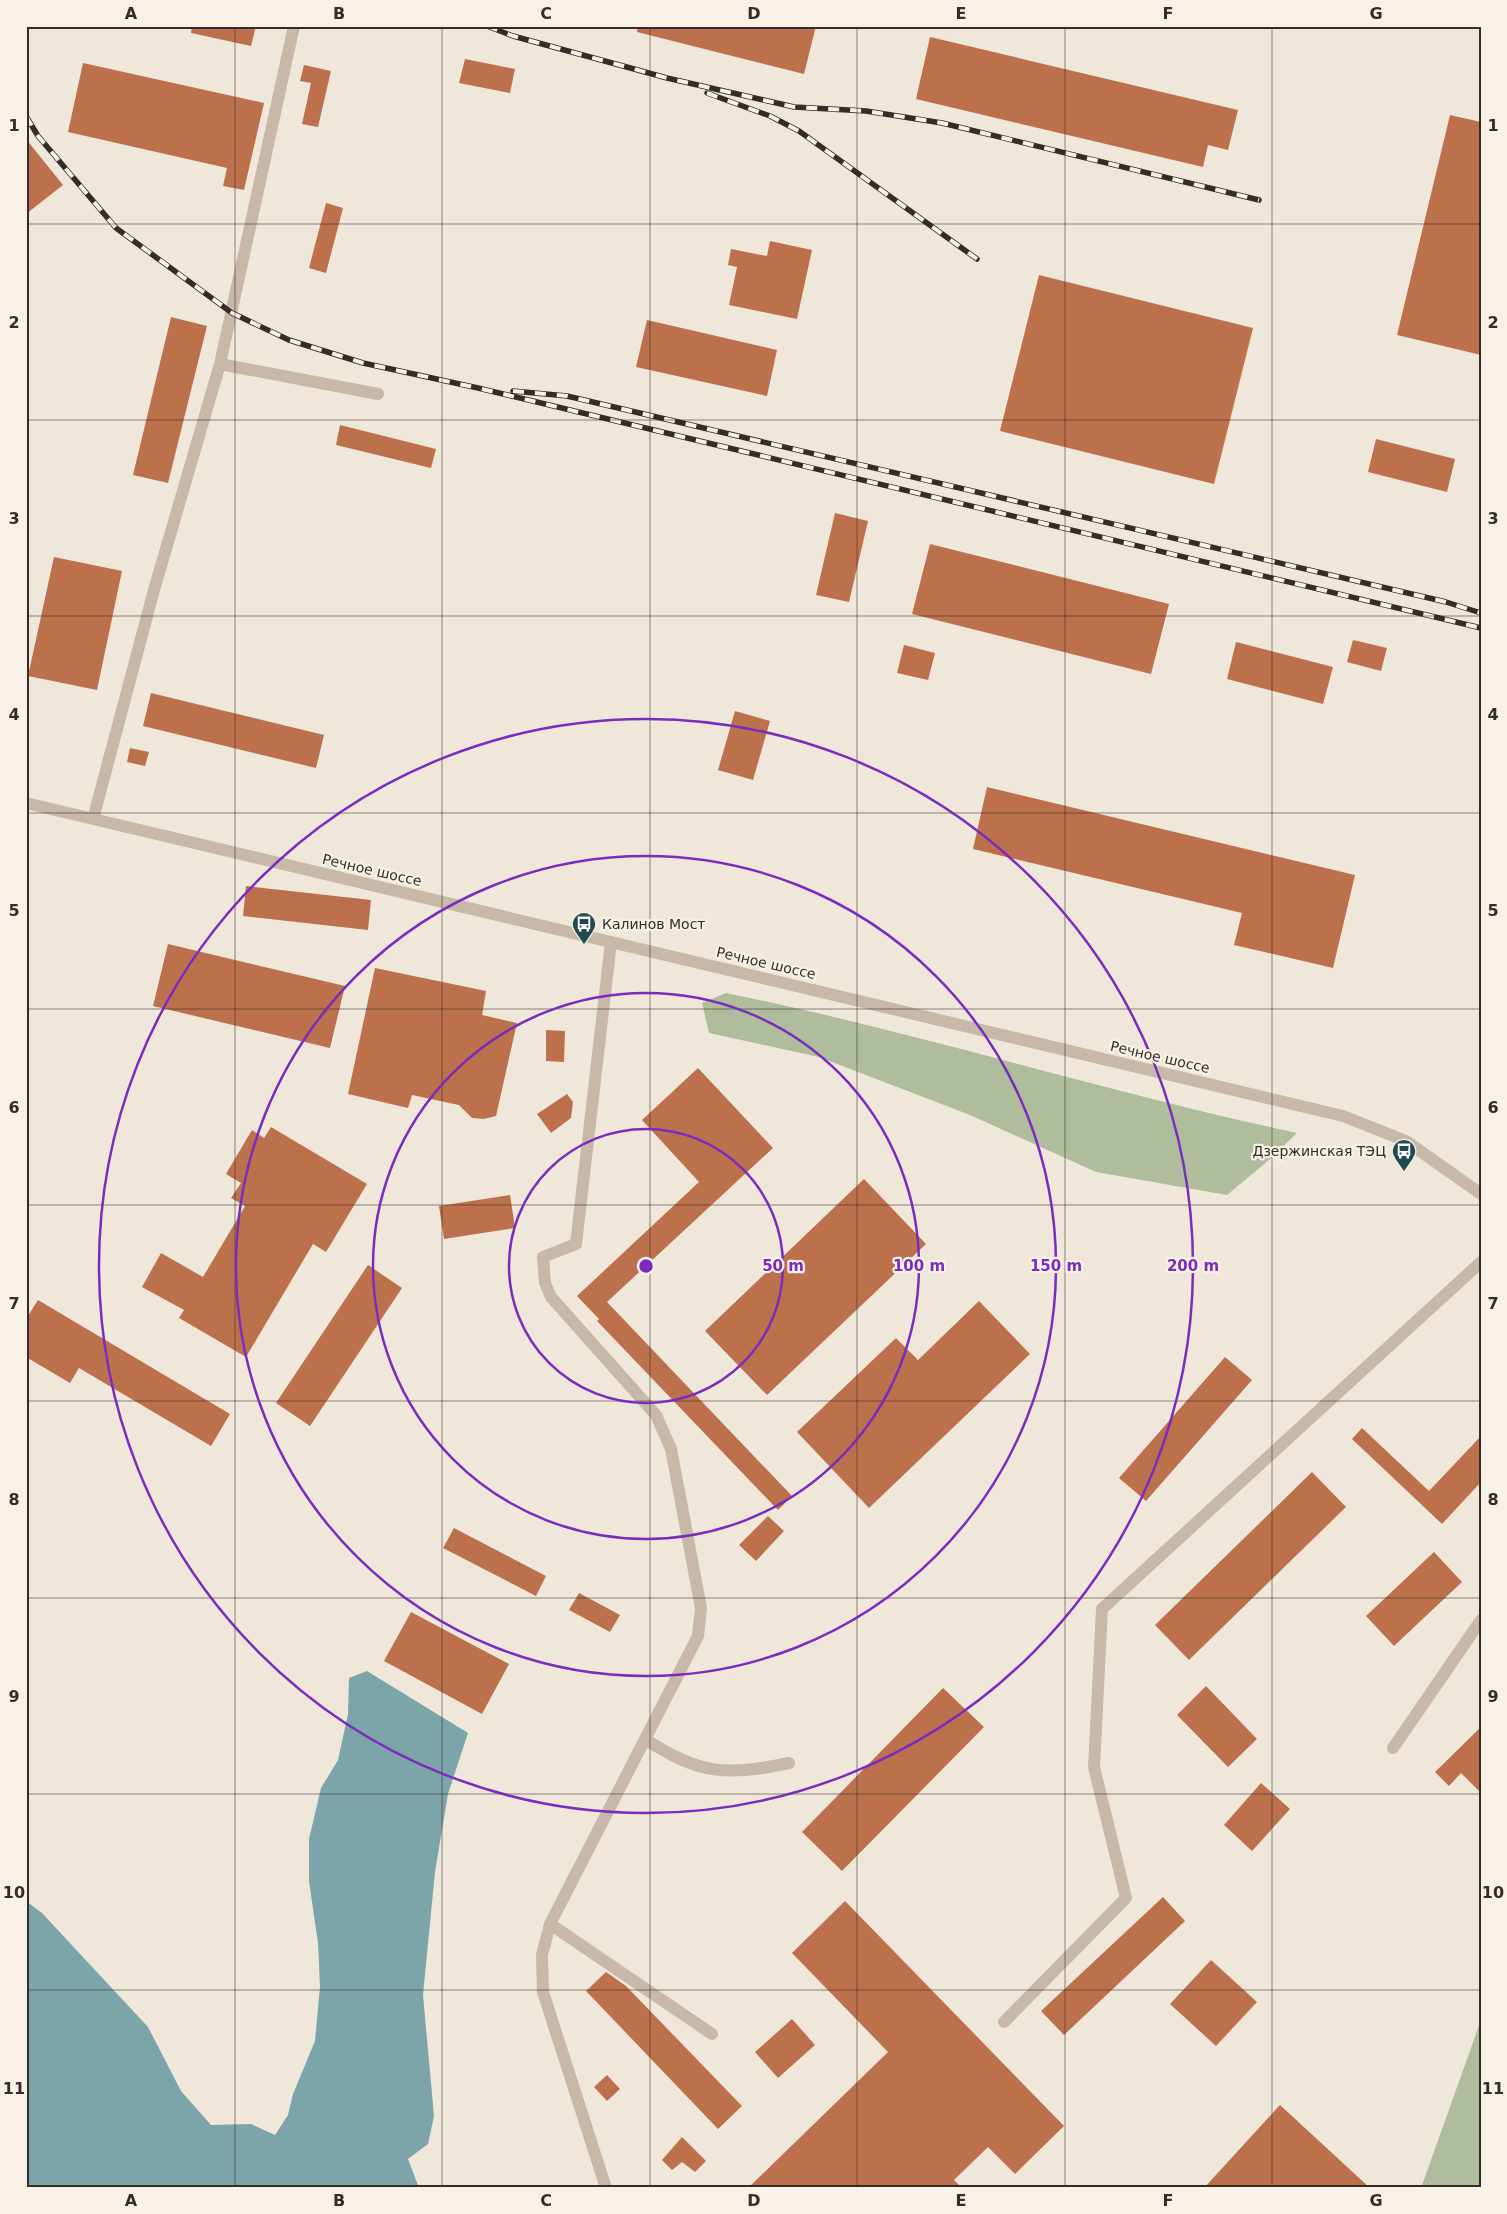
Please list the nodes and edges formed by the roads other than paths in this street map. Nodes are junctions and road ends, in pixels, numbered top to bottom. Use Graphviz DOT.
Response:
graph roads {
  1 [pos="294,26"];
  2 [pos="220,364"];
  3 [pos="378,394"];
  4 [pos="26,803"];
  5 [pos="93,819"];
  6 [pos="611,942"];
  7 [pos="1481,1194"];
  8 [pos="1481,1262"];
  9 [pos="1481,1620"];
  10 [pos="645,1739"];
  11 [pos="1393,1748"];
  12 [pos="790,1763"];
  13 [pos="550,1924"];
  14 [pos="1004,2022"];
  15 [pos="712,2034"];
  16 [pos="606,2188"];
  1 -- 2 [label="street"];
  2 -- 3 [label="street"];
  2 -- 5 [label="street"];
  4 -- 5 [label="street, Речное шоссе"];
  5 -- 6 [label="street, Речное шоссе"];
  6 -- 7 [label="street, Речное шоссе"];
  6 -- 10 [label="street"];
  8 -- 14 [label="street"];
  9 -- 11 [label="street"];
  10 -- 12 [label="street"];
  10 -- 13 [label="street"];
  13 -- 15 [label="street"];
  13 -- 16 [label="street"];
}
